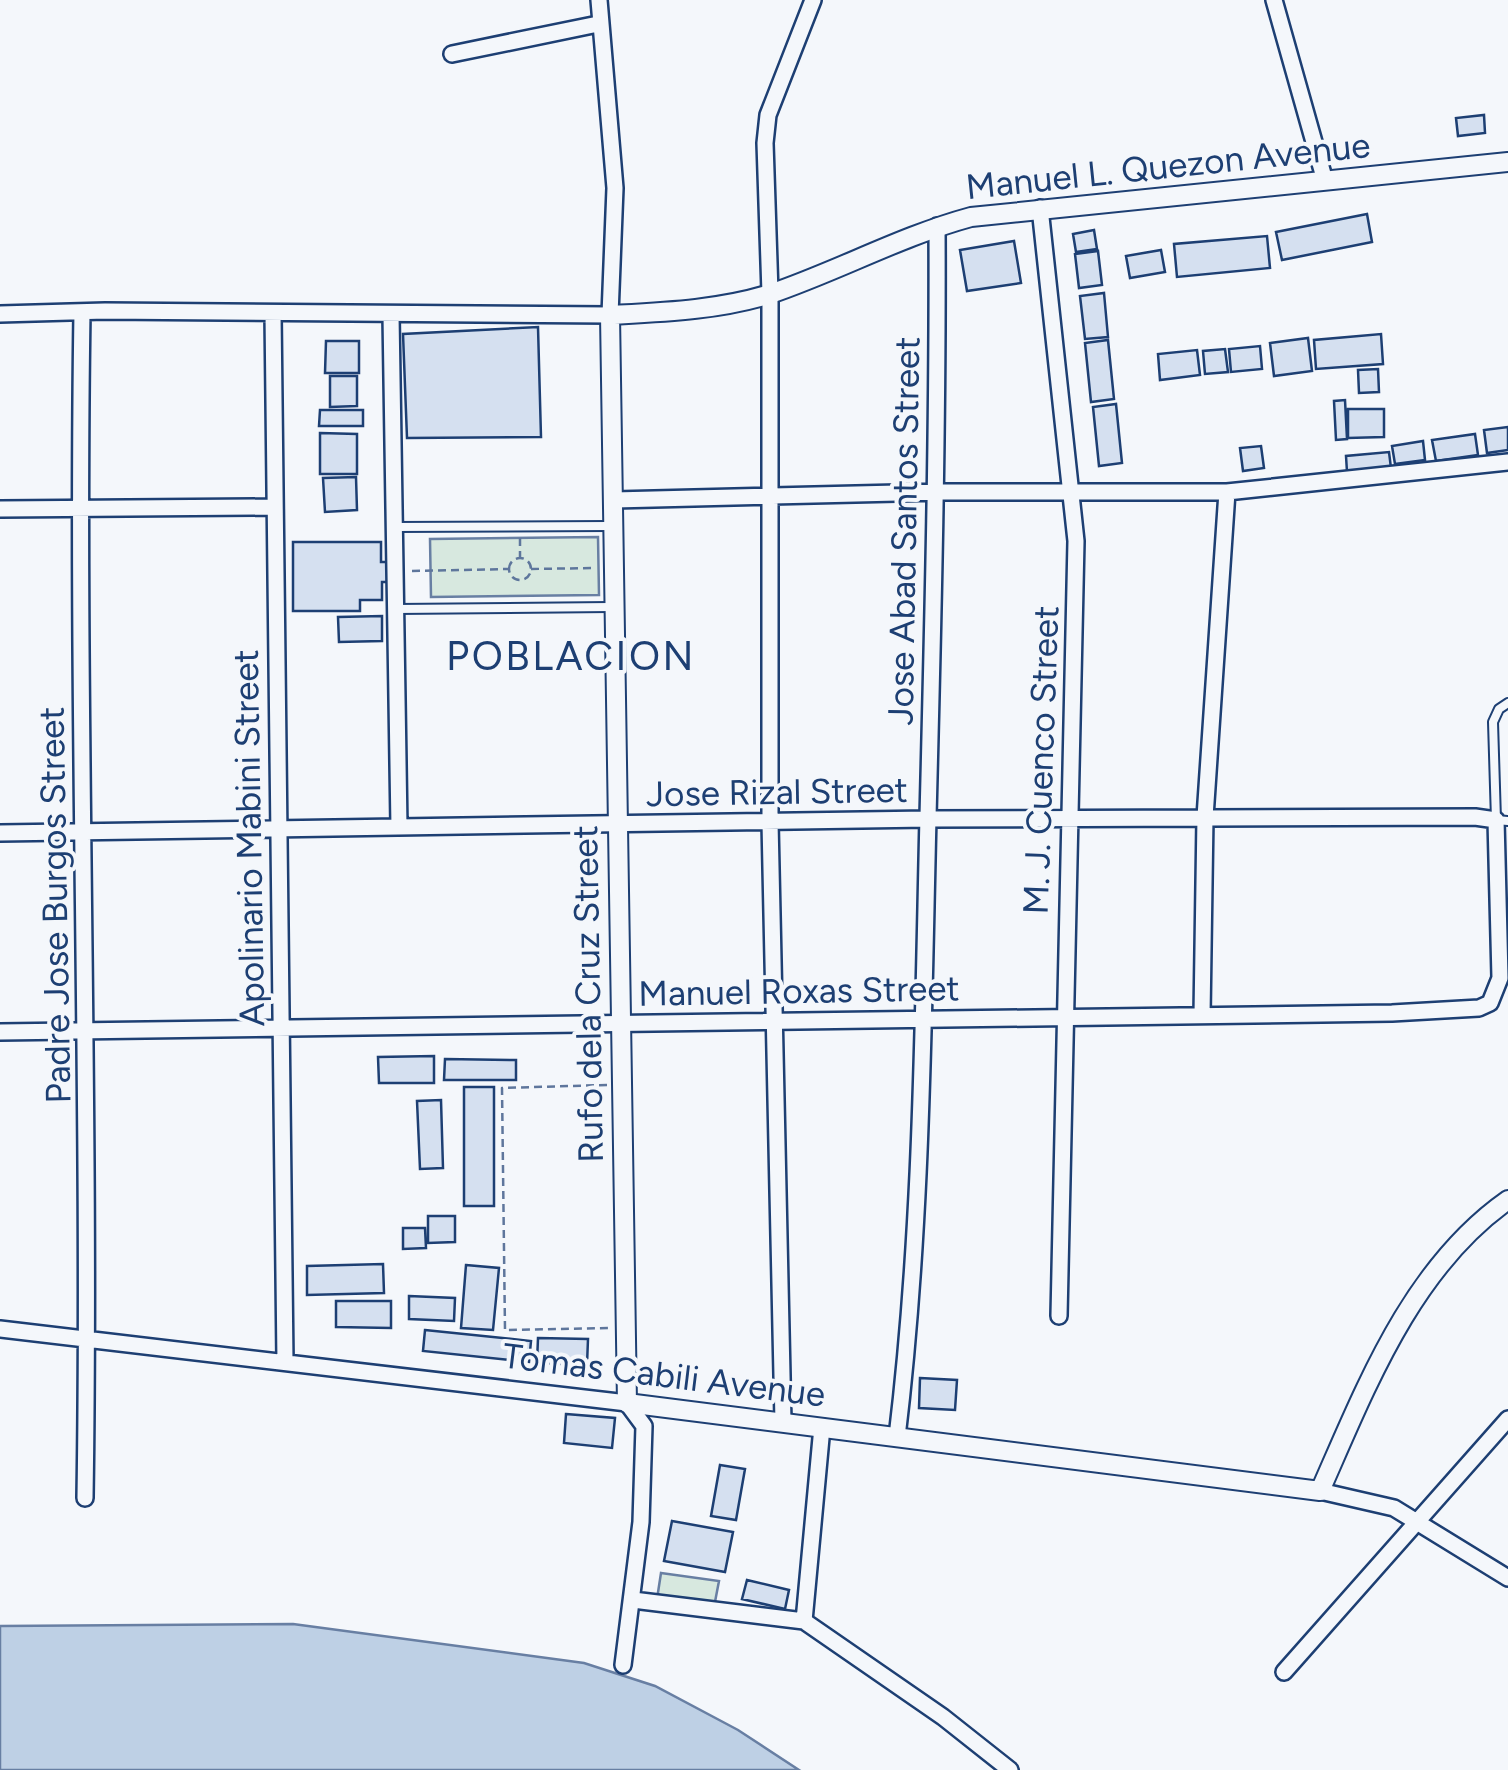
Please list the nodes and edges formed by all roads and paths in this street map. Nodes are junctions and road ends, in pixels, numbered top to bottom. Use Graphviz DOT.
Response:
graph roads {
  1 [pos="599,0"];
  2 [pos="813,0"];
  3 [pos="1274,0"];
  4 [pos="598,24"];
  5 [pos="452,54"];
  6 [pos="1508,162"];
  7 [pos="1326,180"];
  8 [pos="1040,208"];
  9 [pos="937,226"];
  10 [pos="770,293"];
  11 [pos="82,312"];
  12 [pos="273,313"];
  13 [pos="0,314"];
  14 [pos="391,315"];
  15 [pos="610,315"];
  16 [pos="1508,462"];
  17 [pos="938,492"];
  18 [pos="1227,492"];
  19 [pos="1074,494"];
  20 [pos="770,496"];
  21 [pos="614,500"];
  22 [pos="272,507"];
  23 [pos="78,508"];
  24 [pos="0,509"];
  25 [pos="519,526"];
  26 [pos="615,526"];
  27 [pos="395,527"];
  28 [pos="520,558"];
  29 [pos="615,568"];
  30 [pos="509,569"];
  31 [pos="531,569"];
  32 [pos="396,571"];
  33 [pos="520,580"];
  34 [pos="615,607"];
  35 [pos="521,608"];
  36 [pos="396,609"];
  37 [pos="1508,702"];
  38 [pos="1069,817"];
  39 [pos="1206,818"];
  40 [pos="928,819"];
  41 [pos="1502,820"];
  42 [pos="770,822"];
  43 [pos="616,825"];
  44 [pos="399,827"];
  45 [pos="277,828"];
  46 [pos="84,830"];
  47 [pos="0,833"];
  48 [pos="1202,1015"];
  49 [pos="926,1018"];
  50 [pos="1064,1018"];
  51 [pos="773,1020"];
  52 [pos="620,1024"];
  53 [pos="283,1029"];
  54 [pos="86,1031"];
  55 [pos="0,1032"];
  56 [pos="622,1084"];
  57 [pos="1508,1200"];
  58 [pos="1060,1316"];
  59 [pos="626,1328"];
  60 [pos="0,1329"];
  61 [pos="88,1338"];
  62 [pos="285,1362"];
  63 [pos="627,1403"];
  64 [pos="1508,1419"];
  65 [pos="784,1422"];
  66 [pos="822,1427"];
  67 [pos="897,1437"];
  68 [pos="1320,1491"];
  69 [pos="85,1498"];
  70 [pos="1419,1520"];
  71 [pos="1508,1578"];
  72 [pos="633,1600"];
  73 [pos="804,1621"];
  74 [pos="623,1665"];
  75 [pos="1284,1672"];
  76 [pos="1010,1770"];
  1 -- 4 [label="street"];
  2 -- 10 [label="street"];
  3 -- 7 [label="street"];
  4 -- 5 [label="street"];
  4 -- 15 [label="street"];
  6 -- 7 [label="street, Manuel L. Quezon Avenue"];
  7 -- 8 [label="street, Manuel L. Quezon Avenue"];
  8 -- 9 [label="street, Manuel L. Quezon Avenue"];
  8 -- 19 [label="street, M. J. Cuenco Street"];
  9 -- 10 [label="street, Manuel L. Quezon Avenue"];
  9 -- 17 [label="street, Jose Abad Santos Street"];
  10 -- 15 [label="street, Manuel L. Quezon Avenue"];
  10 -- 20 [label="street"];
  11 -- 12 [label="street"];
  11 -- 13 [label="street"];
  11 -- 23 [label="street, Padre Jose Burgos Street"];
  12 -- 14 [label="street"];
  12 -- 22 [label="street, Apolinario Mabini Street"];
  14 -- 15 [label="street"];
  14 -- 27 [label="street"];
  15 -- 21 [label="street, Rufo dela Cruz Street"];
  16 -- 18 [label="street"];
  17 -- 19 [label="street"];
  17 -- 20 [label="street"];
  17 -- 40 [label="street, Jose Abad Santos Street"];
  18 -- 19 [label="street"];
  18 -- 39 [label="street"];
  19 -- 38 [label="street, M. J. Cuenco Street"];
  20 -- 21 [label="street"];
  20 -- 42 [label="street"];
  21 -- 26 [label="street, Rufo dela Cruz Street"];
  22 -- 23 [label="street"];
  22 -- 45 [label="street, Apolinario Mabini Street"];
  23 -- 24 [label="street"];
  23 -- 46 [label="street, Padre Jose Burgos Street"];
  25 -- 26 [label="lane"];
  25 -- 27 [label="lane"];
  25 -- 28 [label="path"];
  26 -- 29 [label="street, Rufo dela Cruz Street"];
  27 -- 32 [label="street"];
  28 -- 30 [label="path"];
  28 -- 31 [label="path"];
  29 -- 31 [label="path"];
  29 -- 34 [label="street, Rufo dela Cruz Street"];
  30 -- 32 [label="path"];
  30 -- 33 [label="path"];
  31 -- 33 [label="path"];
  32 -- 36 [label="street"];
  33 -- 35 [label="path"];
  34 -- 35 [label="lane"];
  34 -- 43 [label="street, Rufo dela Cruz Street"];
  35 -- 36 [label="lane"];
  36 -- 44 [label="street"];
  37 -- 41 [label="lane"];
  38 -- 39 [label="street, Jose Rizal Street"];
  38 -- 40 [label="street, Jose Rizal Street"];
  38 -- 50 [label="street, M. J. Cuenco Street"];
  39 -- 41 [label="street, Jose Rizal Street"];
  39 -- 48 [label="street"];
  40 -- 42 [label="street, Jose Rizal Street"];
  40 -- 49 [label="street, Jose Abad Santos Street"];
  41 -- 48 [label="street, Manuel Roxas Street"];
  42 -- 43 [label="street, Jose Rizal Street"];
  42 -- 51 [label="street"];
  43 -- 44 [label="street, Jose Rizal Street"];
  43 -- 52 [label="street, Rufo dela Cruz Street"];
  44 -- 45 [label="street, Jose Rizal Street"];
  45 -- 46 [label="street, Jose Rizal Street"];
  45 -- 53 [label="street, Apolinario Mabini Street"];
  46 -- 47 [label="street, Jose Rizal Street"];
  46 -- 54 [label="street, Padre Jose Burgos Street"];
  48 -- 50 [label="street, Manuel Roxas Street"];
  49 -- 50 [label="street, Manuel Roxas Street"];
  49 -- 51 [label="street, Manuel Roxas Street"];
  49 -- 67 [label="street, Jose Abad Santos Street"];
  50 -- 58 [label="street, M. J. Cuenco Street"];
  51 -- 52 [label="street, Manuel Roxas Street"];
  51 -- 65 [label="street"];
  52 -- 53 [label="street, Manuel Roxas Street"];
  52 -- 56 [label="street, Rufo dela Cruz Street"];
  53 -- 54 [label="street, Manuel Roxas Street"];
  53 -- 62 [label="street, Apolinario Mabini Street"];
  54 -- 55 [label="street, Manuel Roxas Street"];
  54 -- 61 [label="street, Padre Jose Burgos Street"];
  56 -- 59 [label="street, Rufo dela Cruz Street"];
  56 -- 59 [label="path"];
  57 -- 68 [label="street"];
  59 -- 63 [label="street, Rufo dela Cruz Street"];
  60 -- 61 [label="street, Tomas Cabili Avenue"];
  61 -- 62 [label="street, Tomas Cabili Avenue"];
  61 -- 69 [label="street, Padre Jose Burgos Street"];
  62 -- 63 [label="street, Tomas Cabili Avenue"];
  63 -- 65 [label="street, Tomas Cabili Avenue"];
  63 -- 72 [label="street, Rufo dela Cruz Street"];
  64 -- 70 [label="street"];
  65 -- 66 [label="street, Tomas Cabili Avenue"];
  66 -- 67 [label="street, Tomas Cabili Avenue"];
  66 -- 73 [label="street"];
  67 -- 68 [label="street, Tomas Cabili Avenue"];
  68 -- 70 [label="street"];
  70 -- 71 [label="street"];
  70 -- 75 [label="street"];
  72 -- 73 [label="street"];
  72 -- 74 [label="street, Rufo dela Cruz Street"];
  73 -- 76 [label="street"];
}
